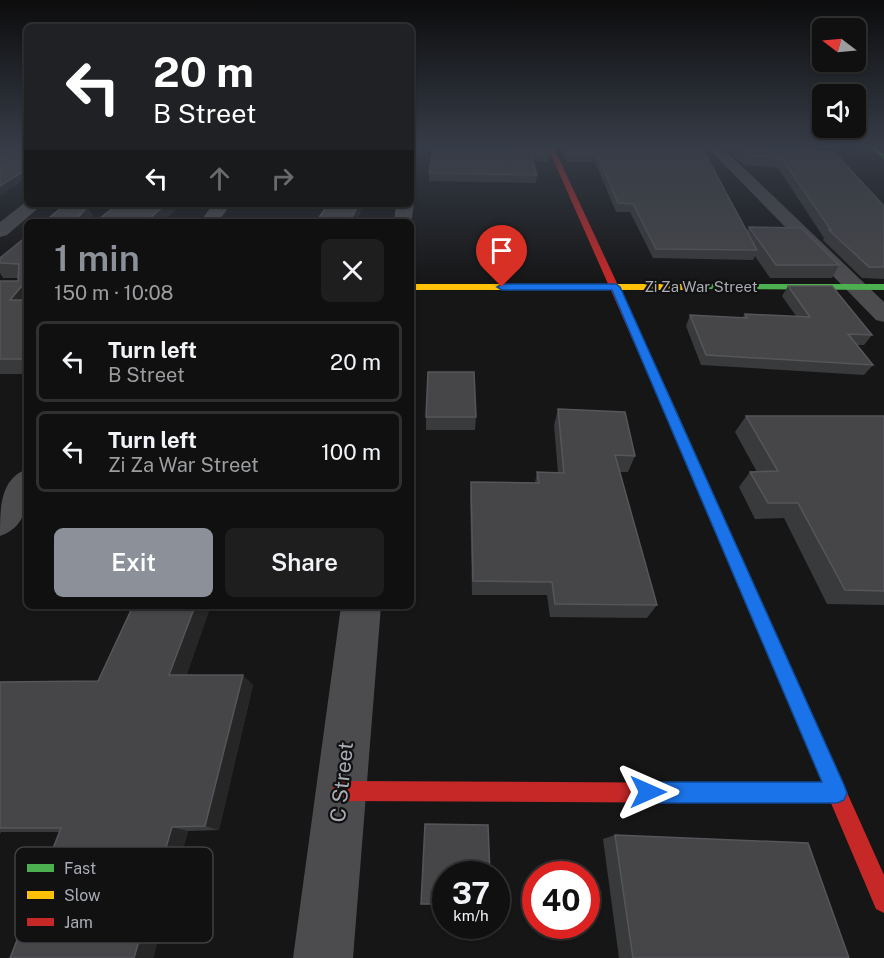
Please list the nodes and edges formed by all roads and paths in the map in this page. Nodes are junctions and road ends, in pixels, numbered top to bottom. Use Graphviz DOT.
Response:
graph roads {
  1 [pos="572,193"];
  2 [pos="760,193"];
  3 [pos="30,207"];
  4 [pos="0,231"];
  5 [pos="414,287"];
  6 [pos="616,287"];
  7 [pos="854,287"];
  8 [pos="884,287"];
  9 [pos="884,315"];
  10 [pos="24,486"];
  11 [pos="0,520"];
  12 [pos="361,609"];
  13 [pos="341,791"];
  14 [pos="837,793"];
  15 [pos="884,902"];
  16 [pos="323,958"];
  1 -- 6 [label="main road"];
  2 -- 7 [label="street"];
  3 -- 4 [label="street"];
  5 -- 6 [label="main road, Zi Za War Street"];
  6 -- 7 [label="main road, Zi Za War Street"];
  6 -- 14 [label="main road"];
  7 -- 8 [label="main road, Zi Za War Street"];
  7 -- 9 [label="street"];
  10 -- 11 [label="street"];
  12 -- 13 [label="street, C Street"];
  13 -- 14 [label="main road"];
  13 -- 16 [label="street, C Street"];
  14 -- 15 [label="main road"];
}
